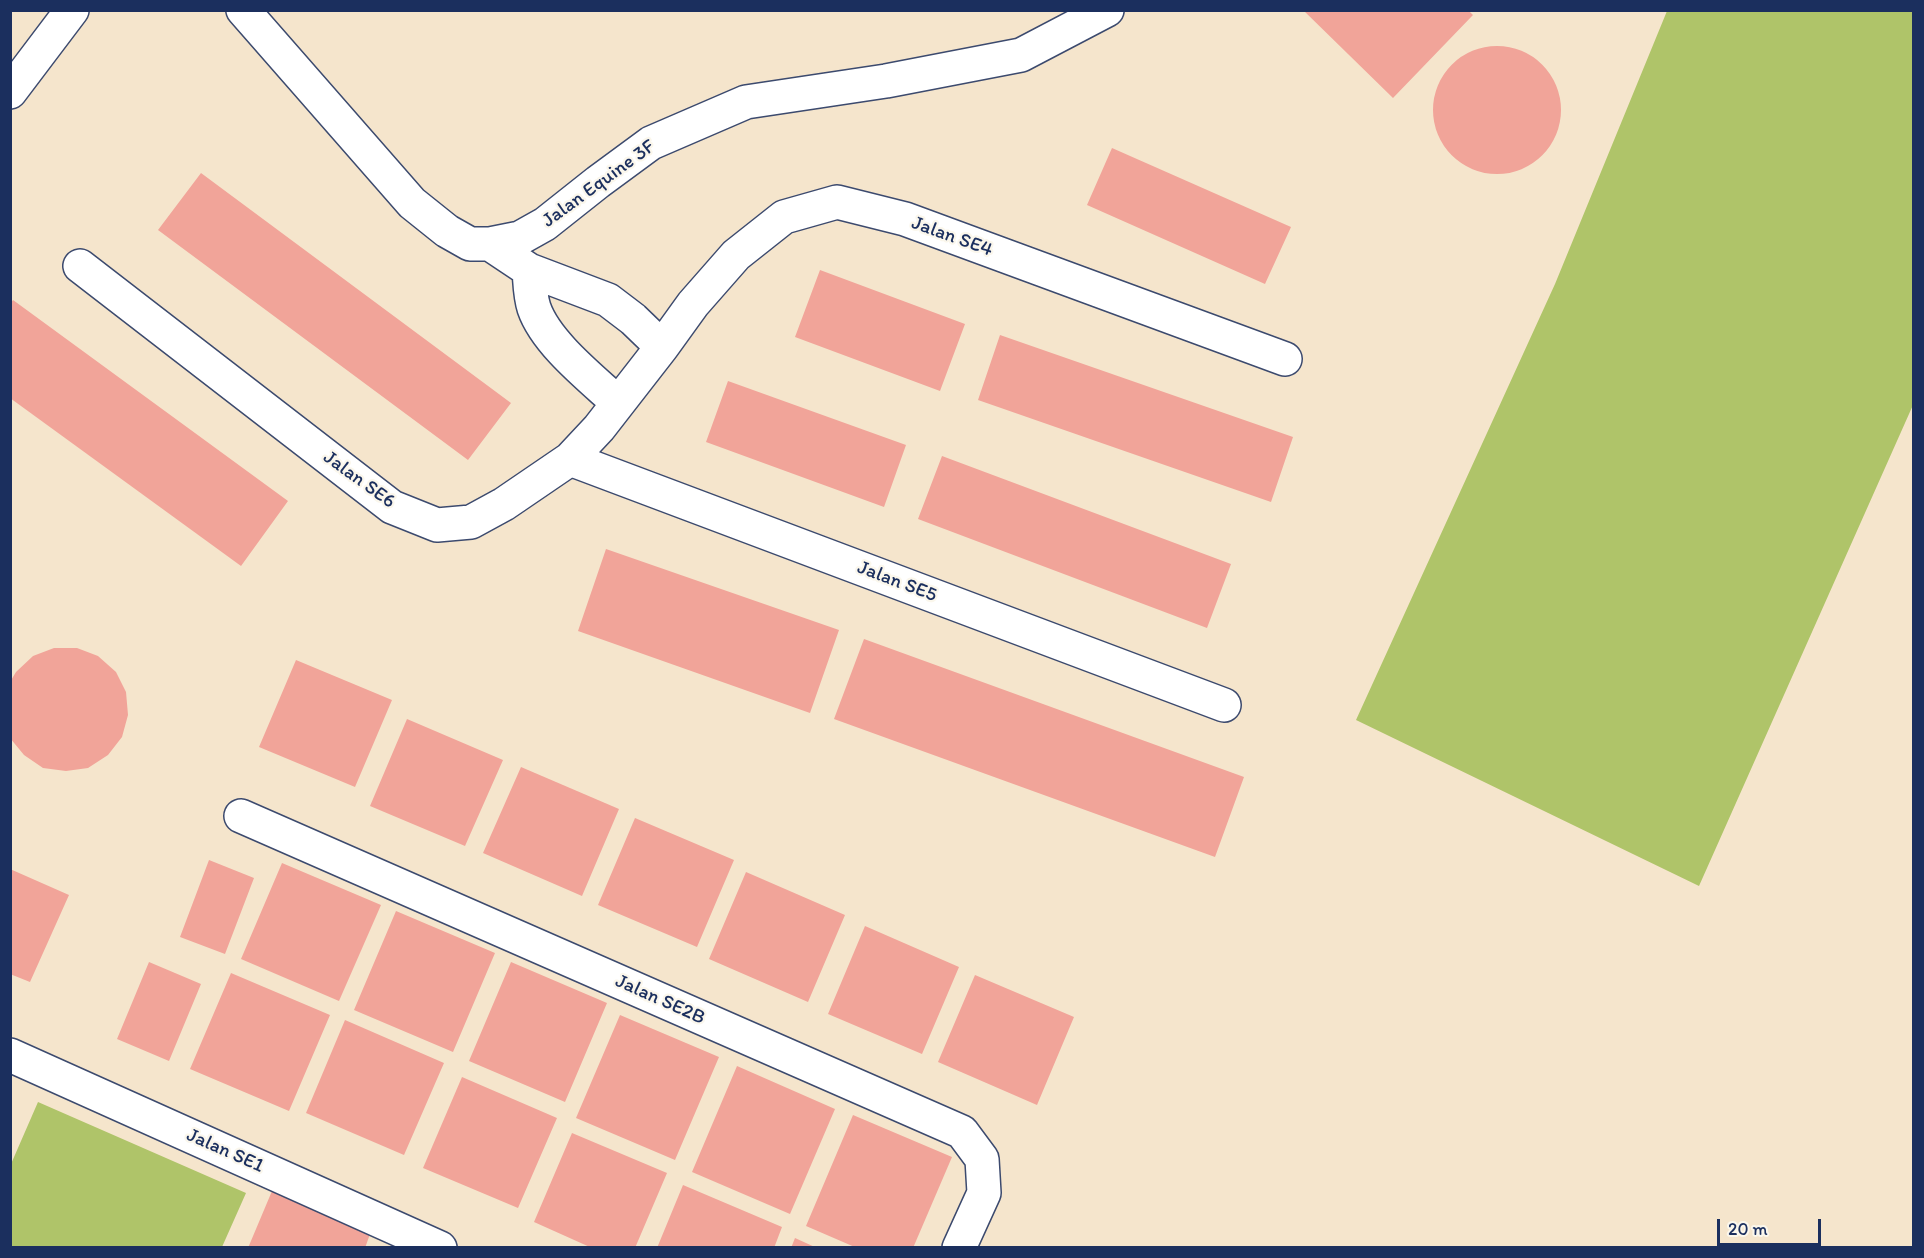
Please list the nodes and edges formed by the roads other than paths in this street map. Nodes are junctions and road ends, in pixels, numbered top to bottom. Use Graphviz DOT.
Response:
graph roads {
  1 [pos="72,10"];
  2 [pos="243,10"];
  3 [pos="1107,10"];
  4 [pos="10,92"];
  5 [pos="490,244"];
  6 [pos="80,266"];
  7 [pos="529,270"];
  8 [pos="662,347"];
  9 [pos="1285,359"];
  10 [pos="618,403"];
  11 [pos="570,459"];
  12 [pos="1224,705"];
  13 [pos="241,816"];
  14 [pos="10,1055"];
  15 [pos="440,1248"];
  16 [pos="958,1248"];
  1 -- 4 [label="street"];
  2 -- 5 [label="street, Jalan Equine 3F"];
  3 -- 5 [label="street, Jalan Equine 3F"];
  5 -- 7 [label="street"];
  6 -- 11 [label="street, Jalan SE6"];
  7 -- 8 [label="street"];
  7 -- 10 [label="street"];
  8 -- 9 [label="street, Jalan SE4"];
  8 -- 10 [label="street, Jalan SE6"];
  10 -- 11 [label="street, Jalan SE6"];
  11 -- 12 [label="street, Jalan SE5"];
  13 -- 16 [label="street, Jalan SE2B"];
  14 -- 15 [label="street, Jalan SE1"];
}
